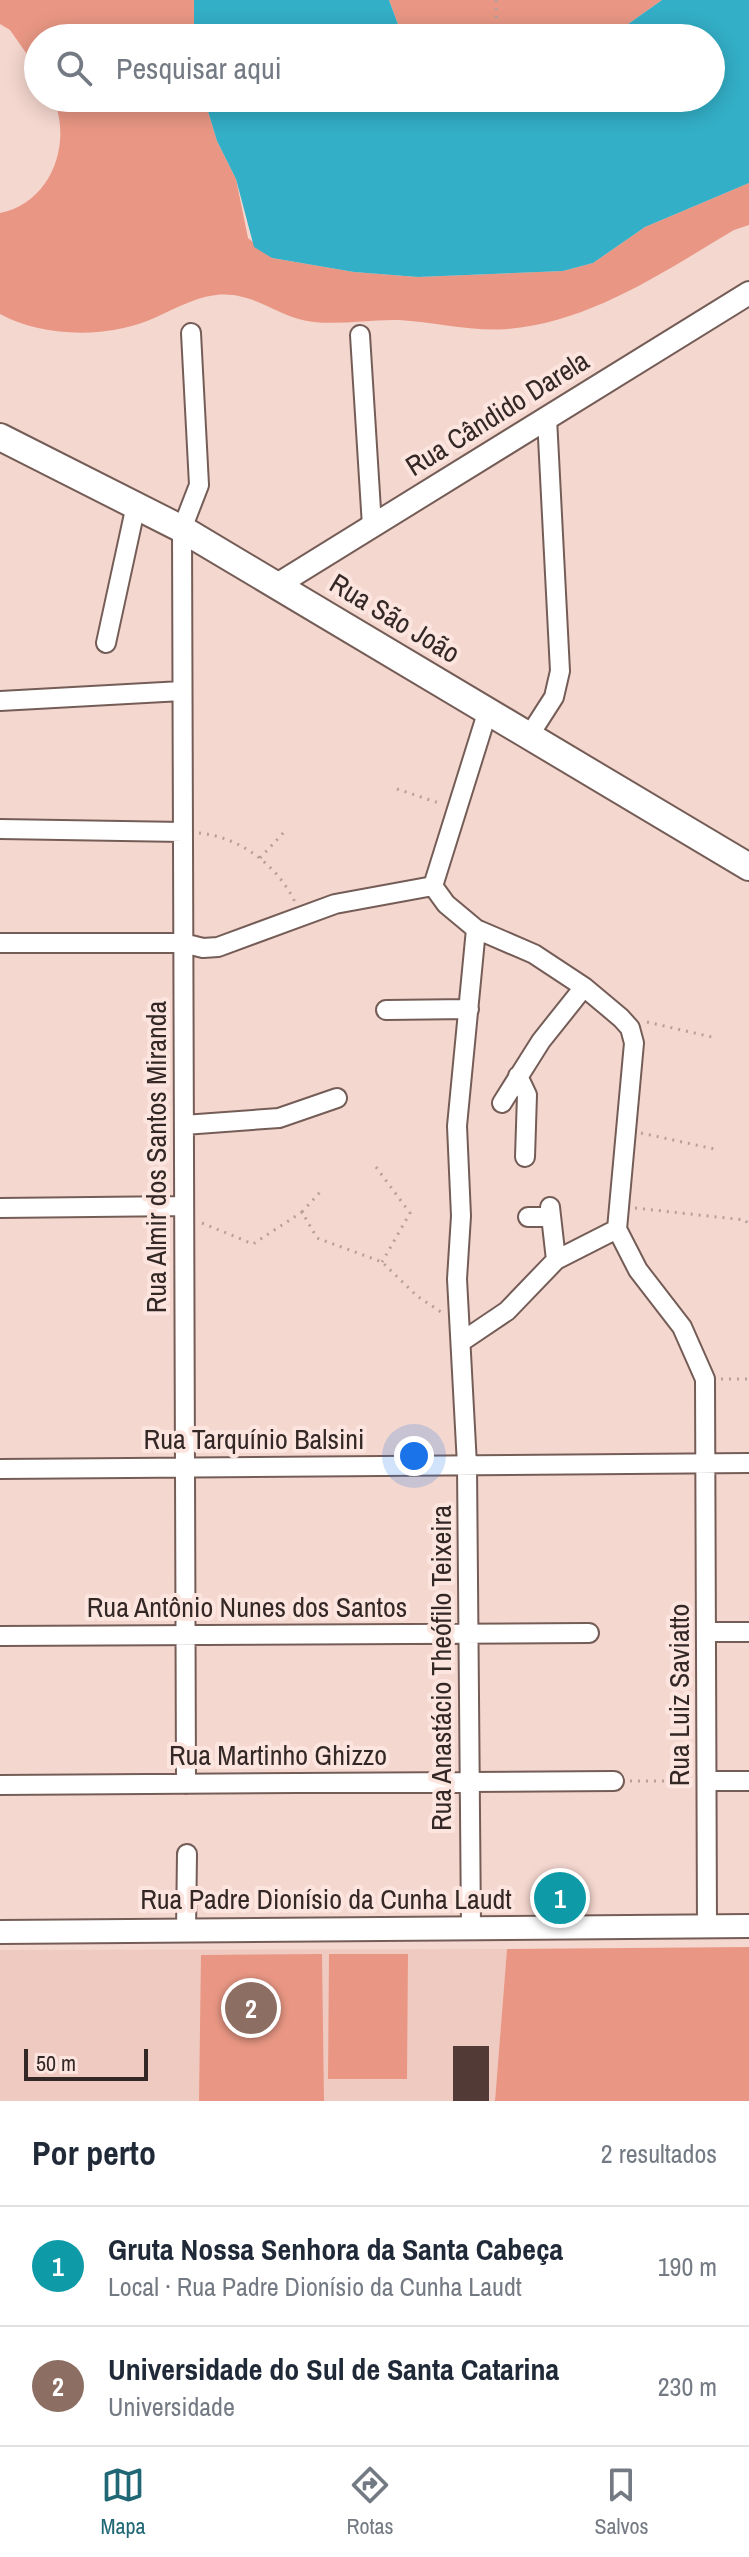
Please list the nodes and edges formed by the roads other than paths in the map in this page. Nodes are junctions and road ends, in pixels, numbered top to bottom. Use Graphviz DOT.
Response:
graph roads {
  1 [pos="749,293"];
  2 [pos="191,333"];
  3 [pos="360,335"];
  4 [pos="547,418"];
  5 [pos="0,437"];
  6 [pos="136,505"];
  7 [pos="372,526"];
  8 [pos="182,529"];
  9 [pos="277,585"];
  10 [pos="106,643"];
  11 [pos="182,691"];
  12 [pos="0,701"];
  13 [pos="488,710"];
  14 [pos="529,736"];
  15 [pos="0,829"];
  16 [pos="183,832"];
  17 [pos="749,867"];
  18 [pos="433,886"];
  19 [pos="476,929"];
  20 [pos="0,943"];
  21 [pos="183,943"];
  22 [pos="584,987"];
  23 [pos="469,1009"];
  24 [pos="386,1010"];
  25 [pos="518,1076"];
  26 [pos="337,1098"];
  27 [pos="502,1103"];
  28 [pos="184,1125"];
  29 [pos="525,1157"];
  30 [pos="0,1208"];
  31 [pos="184,1211"];
  32 [pos="528,1217"];
  33 [pos="617,1229"];
  34 [pos="556,1260"];
  35 [pos="460,1332"];
  36 [pos="706,1463"];
  37 [pos="749,1463"];
  38 [pos="467,1465"];
  39 [pos="185,1467"];
  40 [pos="0,1469"];
  41 [pos="706,1632"];
  42 [pos="749,1632"];
  43 [pos="589,1633"];
  44 [pos="468,1634"];
  45 [pos="186,1635"];
  46 [pos="0,1636"];
  47 [pos="614,1781"];
  48 [pos="707,1781"];
  49 [pos="749,1781"];
  50 [pos="470,1782"];
  51 [pos="186,1784"];
  52 [pos="0,1785"];
  53 [pos="187,1854"];
  54 [pos="707,1926"];
  55 [pos="749,1926"];
  56 [pos="471,1928"];
  57 [pos="186,1930"];
  58 [pos="0,1932"];
  1 -- 4 [label="street, Rua Cândido Darela"];
  2 -- 8 [label="street"];
  3 -- 7 [label="street"];
  4 -- 7 [label="street, Rua Cândido Darela"];
  4 -- 14 [label="street"];
  5 -- 6 [label="main road, Rua São João"];
  6 -- 8 [label="main road, Rua São João"];
  6 -- 10 [label="street"];
  7 -- 9 [label="street, Rua Cândido Darela"];
  8 -- 9 [label="main road, Rua São João"];
  8 -- 11 [label="street, Rua Almir dos Santos Miranda"];
  9 -- 13 [label="main road, Rua São João"];
  11 -- 12 [label="street"];
  11 -- 16 [label="street, Rua Almir dos Santos Miranda"];
  13 -- 14 [label="main road, Rua São João"];
  13 -- 18 [label="street"];
  14 -- 17 [label="main road, Rua São João"];
  15 -- 16 [label="street"];
  16 -- 21 [label="street, Rua Almir dos Santos Miranda"];
  18 -- 19 [label="street"];
  18 -- 21 [label="street"];
  19 -- 22 [label="street"];
  19 -- 23 [label="street, Rua Anastácio Theófilo Teixeira"];
  20 -- 21 [label="street"];
  21 -- 28 [label="street, Rua Almir dos Santos Miranda"];
  22 -- 25 [label="street"];
  22 -- 33 [label="street"];
  23 -- 24 [label="street"];
  23 -- 35 [label="street, Rua Anastácio Theófilo Teixeira"];
  25 -- 27 [label="street"];
  25 -- 29 [label="street"];
  26 -- 28 [label="street"];
  28 -- 31 [label="street, Rua Almir dos Santos Miranda"];
  30 -- 31 [label="street"];
  31 -- 39 [label="street, Rua Almir dos Santos Miranda"];
  32 -- 34 [label="street"];
  33 -- 34 [label="street"];
  33 -- 36 [label="street, Rua Luiz Saviatto"];
  34 -- 35 [label="street"];
  35 -- 38 [label="street, Rua Anastácio Theófilo Teixeira"];
  36 -- 37 [label="street, Rua Tarquínio Balsini"];
  36 -- 38 [label="street, Rua Tarquínio Balsini"];
  36 -- 41 [label="street, Rua Luiz Saviatto"];
  38 -- 39 [label="street, Rua Tarquínio Balsini"];
  38 -- 44 [label="street, Rua Anastácio Theófilo Teixeira"];
  39 -- 40 [label="street, Rua Tarquínio Balsini"];
  39 -- 45 [label="street, Rua Almir dos Santos Miranda"];
  41 -- 42 [label="street"];
  41 -- 48 [label="street, Rua Luiz Saviatto"];
  43 -- 44 [label="street, Rua Antônio Nunes dos Santos"];
  44 -- 45 [label="street, Rua Antônio Nunes dos Santos"];
  44 -- 50 [label="street, Rua Anastácio Theófilo Teixeira"];
  45 -- 46 [label="street, Rua Antônio Nunes dos Santos"];
  45 -- 51 [label="street, Rua Almir dos Santos Miranda"];
  47 -- 50 [label="street, Rua Martinho Ghizzo"];
  48 -- 49 [label="street"];
  48 -- 54 [label="street, Rua Luiz Saviatto"];
  50 -- 51 [label="street, Rua Martinho Ghizzo"];
  50 -- 56 [label="street, Rua Anastácio Theófilo Teixeira"];
  51 -- 52 [label="street, Rua Martinho Ghizzo"];
  53 -- 57 [label="street"];
  54 -- 55 [label="street, Rua Padre Dionísio da Cunha Laudt"];
  54 -- 56 [label="street, Rua Padre Dionísio da Cunha Laudt"];
  56 -- 57 [label="street, Rua Padre Dionísio da Cunha Laudt"];
  57 -- 58 [label="street, Rua Padre Dionísio da Cunha Laudt"];
}
